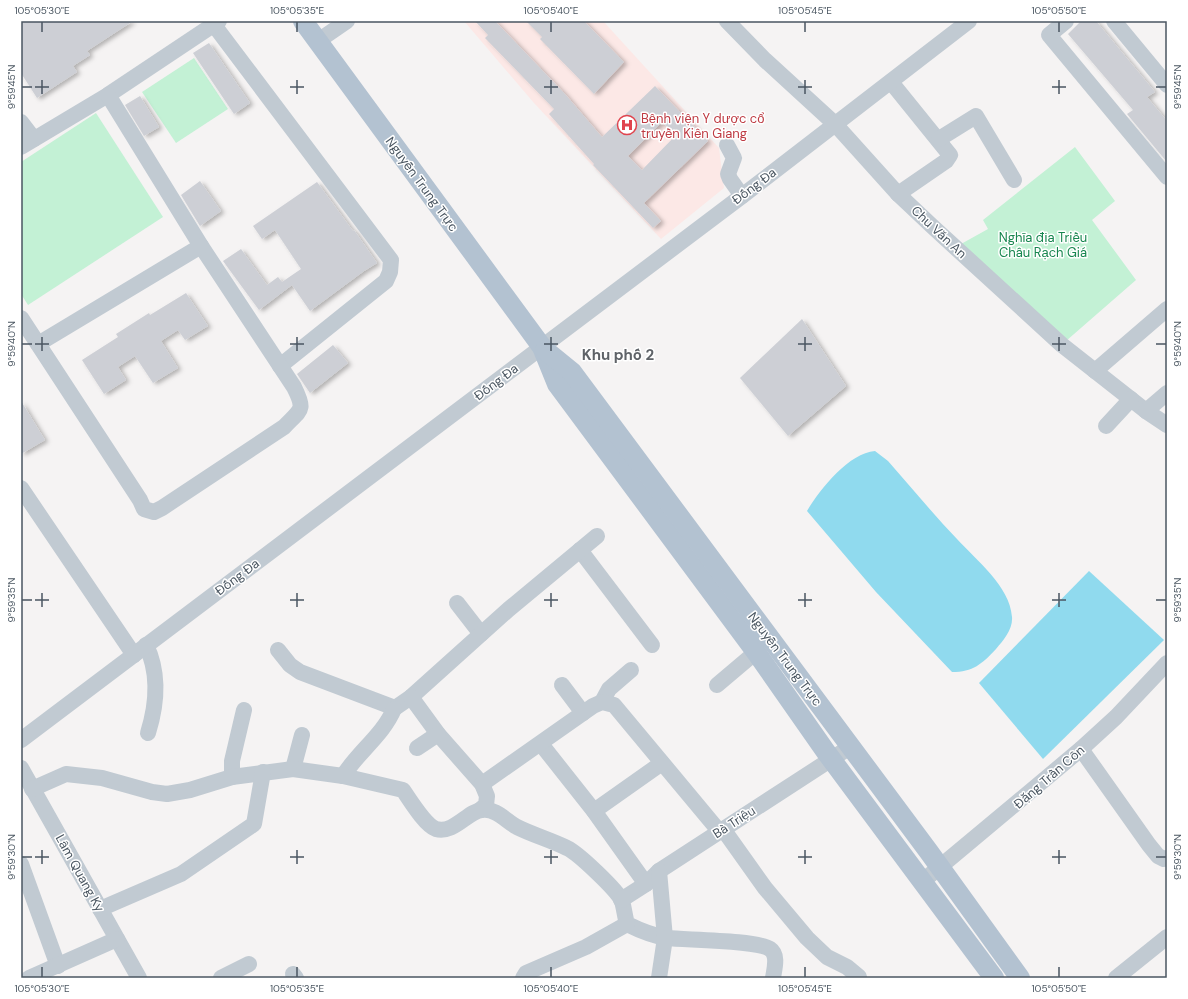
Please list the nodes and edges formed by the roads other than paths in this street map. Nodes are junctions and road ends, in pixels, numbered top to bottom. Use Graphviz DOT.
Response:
graph roads {
  1 [pos="303,21"];
  2 [pos="347,21"];
  3 [pos="727,21"];
  4 [pos="969,21"];
  5 [pos="1066,21"];
  6 [pos="1114,21"];
  7 [pos="217,23"];
  8 [pos="318,41"];
  9 [pos="891,82"];
  10 [pos="1167,85"];
  11 [pos="108,95"];
  12 [pos="21,122"];
  13 [pos="835,124"];
  14 [pos="939,139"];
  15 [pos="27,143"];
  16 [pos="727,145"];
  17 [pos="1167,177"];
  18 [pos="1014,180"];
  19 [pos="898,194"];
  20 [pos="742,196"];
  21 [pos="201,246"];
  22 [pos="1167,308"];
  23 [pos="21,318"];
  24 [pos="38,344"];
  25 [pos="542,347"];
  26 [pos="280,366"];
  27 [pos="1095,371"];
  28 [pos="1167,393"];
  29 [pos="1131,399"];
  30 [pos="1146,410"];
  31 [pos="1167,425"];
  32 [pos="1106,426"];
  33 [pos="21,488"];
  34 [pos="597,536"];
  35 [pos="580,550"];
  36 [pos="457,603"];
  37 [pos="481,634"];
  38 [pos="652,645"];
  39 [pos="140,650"];
  40 [pos="278,650"];
  41 [pos="756,652"];
  42 [pos="1167,663"];
  43 [pos="631,670"];
  44 [pos="562,685"];
  45 [pos="717,685"];
  46 [pos="411,697"];
  47 [pos="602,702"];
  48 [pos="394,709"];
  49 [pos="244,710"];
  50 [pos="583,713"];
  51 [pos="148,733"];
  52 [pos="438,734"];
  53 [pos="302,735"];
  54 [pos="21,740"];
  55 [pos="541,744"];
  56 [pos="850,747"];
  57 [pos="417,748"];
  58 [pos="1081,749"];
  59 [pos="832,759"];
  60 [pos="662,763"];
  61 [pos="21,768"];
  62 [pos="293,769"];
  63 [pos="262,772"];
  64 [pos="342,776"];
  65 [pos="232,777"];
  66 [pos="482,784"];
  67 [pos="32,789"];
  68 [pos="482,809"];
  69 [pos="594,811"];
  70 [pos="721,830"];
  71 [pos="1167,858"];
  72 [pos="21,864"];
  73 [pos="940,867"];
  74 [pos="659,871"];
  75 [pos="923,882"];
  76 [pos="646,884"];
  77 [pos="621,900"];
  78 [pos="100,909"];
  79 [pos="627,924"];
  80 [pos="1167,937"];
  81 [pos="665,938"];
  82 [pos="117,939"];
  83 [pos="249,964"];
  84 [pos="58,966"];
  85 [pos="859,977"];
  86 [pos="29,978"];
  87 [pos="139,978"];
  88 [pos="221,978"];
  89 [pos="523,978"];
  90 [pos="659,978"];
  91 [pos="773,978"];
  92 [pos="994,978"];
  93 [pos="1020,978"];
  94 [pos="1116,978"];
  1 -- 8 [label="main road, Nguyễn Trung Trực"];
  2 -- 8 [label="street"];
  3 -- 13 [label="street, Chu Văn An"];
  4 -- 9 [label="street, Đống Đa"];
  5 -- 17 [label="street"];
  6 -- 10 [label="street"];
  7 -- 11 [label="street"];
  7 -- 26 [label="street"];
  8 -- 25 [label="main road, Nguyễn Trung Trực"];
  9 -- 13 [label="street, Đống Đa"];
  9 -- 14 [label="street"];
  11 -- 15 [label="street"];
  11 -- 21 [label="street"];
  12 -- 15 [label="street"];
  13 -- 19 [label="street, Chu Văn An"];
  13 -- 20 [label="street, Đống Đa"];
  14 -- 18 [label="street"];
  14 -- 19 [label="street"];
  16 -- 20 [label="street"];
  19 -- 27 [label="street, Chu Văn An"];
  20 -- 25 [label="street, Đống Đa"];
  21 -- 24 [label="street"];
  21 -- 26 [label="street"];
  22 -- 27 [label="street"];
  23 -- 24 [label="street"];
  24 -- 26 [label="street"];
  25 -- 39 [label="street, Đống Đa"];
  25 -- 41 [label="main road, Nguyễn Trung Trực"];
  25 -- 56 [label="main road, Nguyễn Trung Trực"];
  27 -- 29 [label="street, Chu Văn An"];
  28 -- 30 [label="street"];
  29 -- 30 [label="street, Chu Văn An"];
  29 -- 32 [label="street"];
  30 -- 31 [label="street, Chu Văn An"];
  33 -- 39 [label="street"];
  34 -- 35 [label="street"];
  35 -- 37 [label="street"];
  35 -- 38 [label="street"];
  36 -- 37 [label="street"];
  37 -- 46 [label="street"];
  39 -- 51 [label="street"];
  39 -- 54 [label="street, Đống Đa"];
  40 -- 48 [label="street"];
  41 -- 45 [label="street"];
  41 -- 59 [label="main road, Nguyễn Trung Trực"];
  42 -- 58 [label="street, Đặng Trần Côn"];
  43 -- 47 [label="street"];
  44 -- 50 [label="street"];
  46 -- 48 [label="street"];
  46 -- 52 [label="street"];
  47 -- 50 [label="street"];
  47 -- 60 [label="street"];
  48 -- 64 [label="street"];
  49 -- 65 [label="street"];
  50 -- 55 [label="street"];
  52 -- 57 [label="street"];
  52 -- 66 [label="street"];
  53 -- 62 [label="street"];
  55 -- 66 [label="street"];
  55 -- 69 [label="street"];
  56 -- 59 [label="street, Bà Triệu"];
  56 -- 73 [label="main road, Nguyễn Trung Trực"];
  58 -- 71 [label="street"];
  58 -- 73 [label="street, Đặng Trần Côn"];
  59 -- 70 [label="street, Bà Triệu"];
  59 -- 75 [label="main road, Nguyễn Trung Trực"];
  60 -- 69 [label="street"];
  60 -- 70 [label="street"];
  61 -- 67 [label="street, Lâm Quang Ky"];
  62 -- 63 [label="street"];
  62 -- 64 [label="street"];
  63 -- 65 [label="street"];
  63 -- 78 [label="street"];
  64 -- 68 [label="street"];
  65 -- 67 [label="street"];
  66 -- 68 [label="street"];
  67 -- 78 [label="street, Lâm Quang Ky"];
  68 -- 77 [label="street"];
  69 -- 76 [label="street"];
  70 -- 74 [label="street, Bà Triệu"];
  70 -- 85 [label="street"];
  72 -- 84 [label="street"];
  73 -- 75 [label="street, Đặng Trần Côn"];
  73 -- 93 [label="main road, Nguyễn Trung Trực"];
  74 -- 76 [label="street, Bà Triệu"];
  74 -- 81 [label="street"];
  75 -- 92 [label="main road, Nguyễn Trung Trực"];
  76 -- 77 [label="street, Bà Triệu"];
  77 -- 79 [label="street"];
  78 -- 82 [label="street, Lâm Quang Ky"];
  79 -- 81 [label="street"];
  79 -- 89 [label="street"];
  80 -- 94 [label="street"];
  81 -- 90 [label="street"];
  81 -- 91 [label="street"];
  82 -- 84 [label="street"];
  82 -- 87 [label="street, Lâm Quang Ky"];
  83 -- 88 [label="street"];
  84 -- 86 [label="street"];
}
